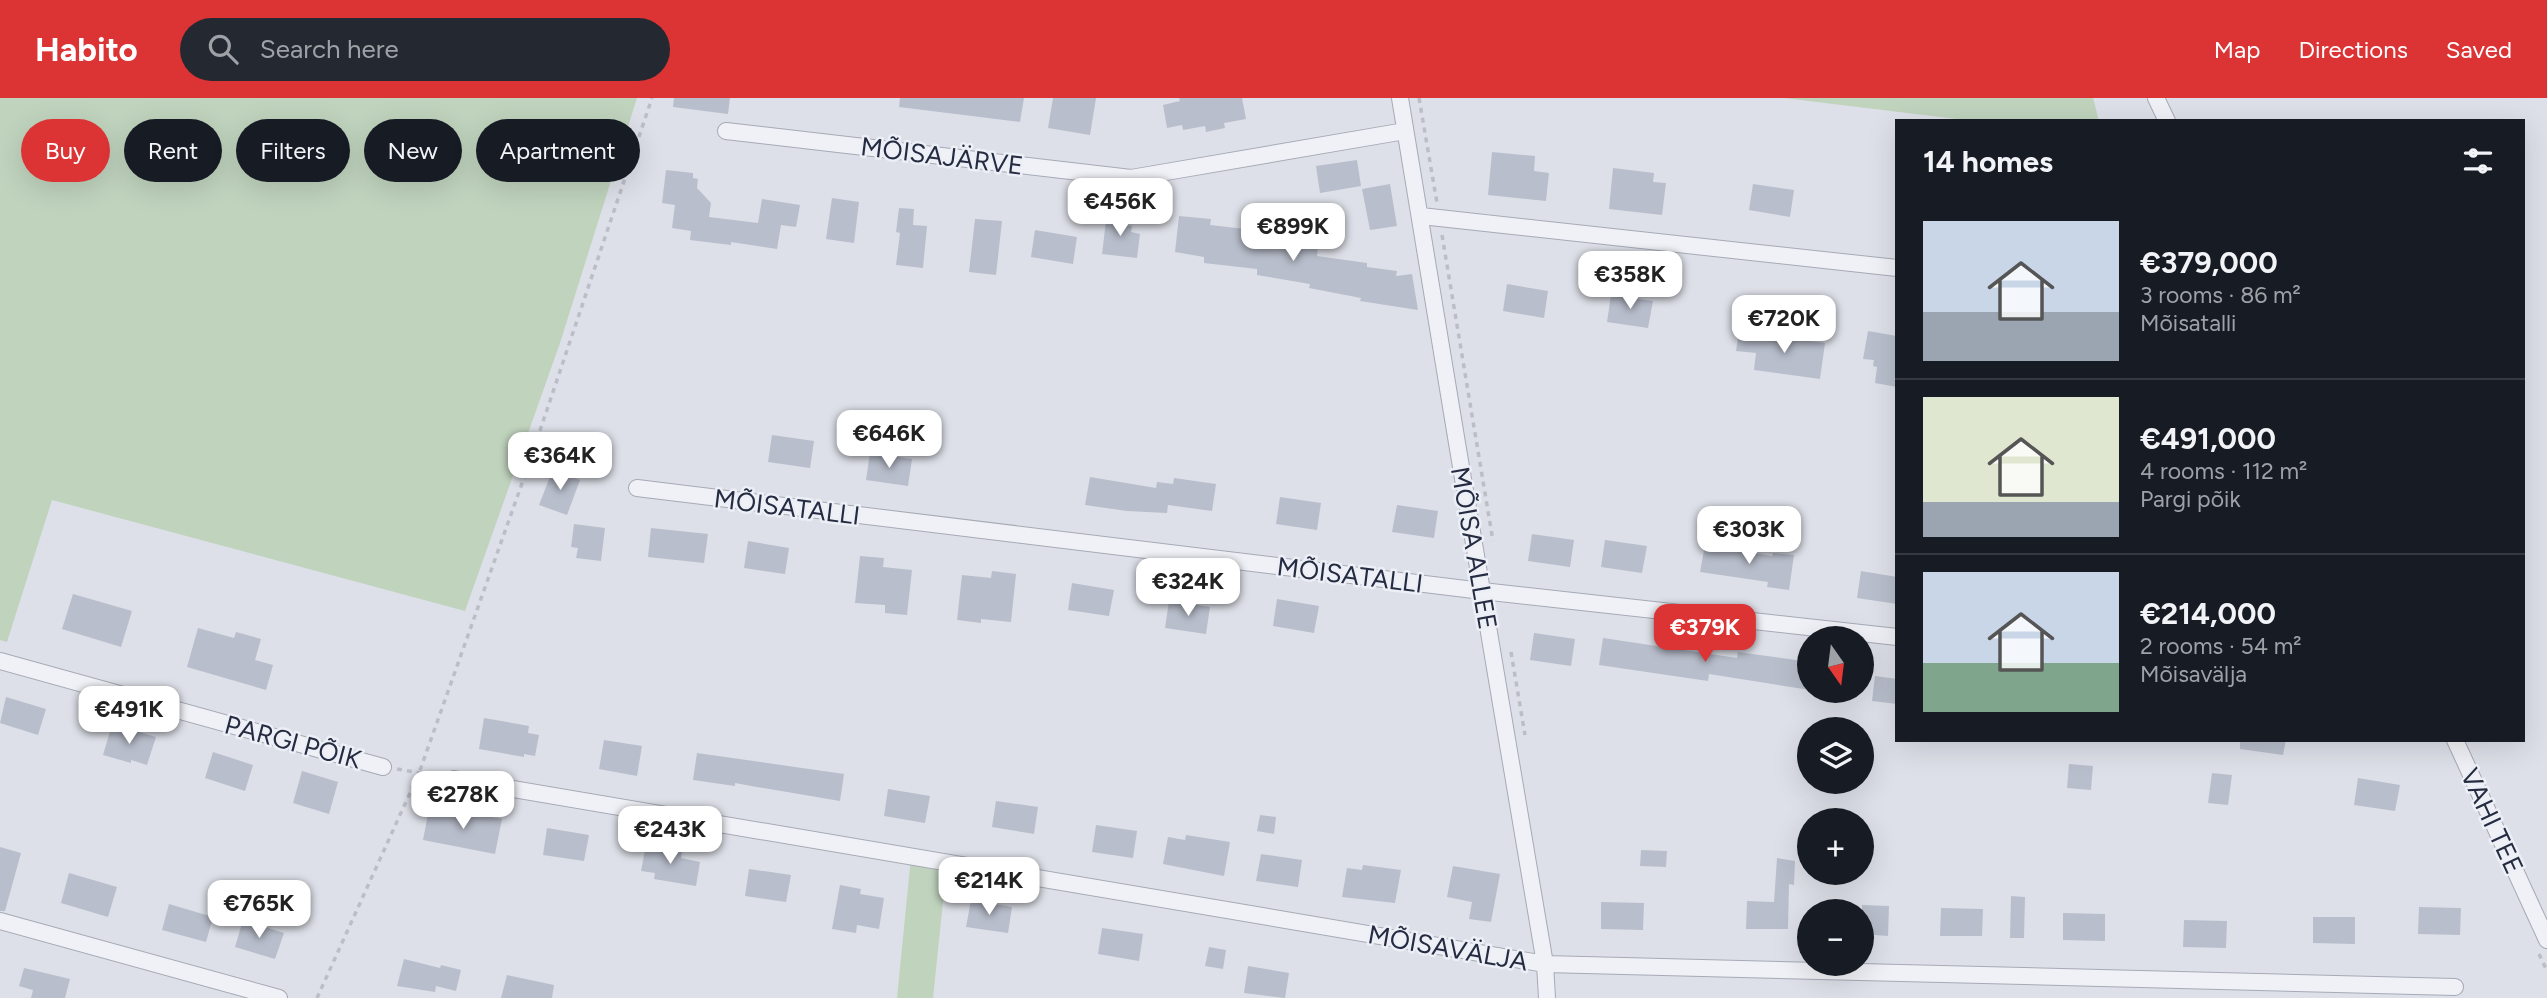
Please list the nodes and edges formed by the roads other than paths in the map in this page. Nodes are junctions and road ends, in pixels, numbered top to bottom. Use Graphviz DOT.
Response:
graph roads {
  1 [pos="1400,98"];
  2 [pos="2156,98"];
  3 [pos="2166,119"];
  4 [pos="726,131"];
  5 [pos="1405,131"];
  6 [pos="1421,216"];
  7 [pos="1895,268"];
  8 [pos="637,488"];
  9 [pos="1482,591"];
  10 [pos="1895,637"];
  11 [pos="0,660"];
  12 [pos="2456,742"];
  13 [pos="383,767"];
  14 [pos="454,779"];
  15 [pos="0,921"];
  16 [pos="2547,940"];
  17 [pos="1545,964"];
  18 [pos="2455,987"];
  19 [pos="279,998"];
  20 [pos="1546,998"];
  1 -- 5 [label="street, MÕISA ALLEE"];
  2 -- 3 [label="street"];
  4 -- 5 [label="street, MÕISAJÄRVE"];
  5 -- 6 [label="street, MÕISA ALLEE"];
  6 -- 7 [label="street"];
  6 -- 9 [label="street, MÕISA ALLEE"];
  8 -- 9 [label="street, MÕISATALLI"];
  9 -- 10 [label="street, MÕISATALLI"];
  9 -- 17 [label="street, MÕISA ALLEE"];
  11 -- 13 [label="street, PARGI PÕIK"];
  12 -- 16 [label="street, VAHI TEE"];
  14 -- 17 [label="street, MÕISAVÄLJA"];
  15 -- 19 [label="street"];
  17 -- 18 [label="street, MÕISAVÄLJA"];
  17 -- 20 [label="street, MÕISA ALLEE"];
}
